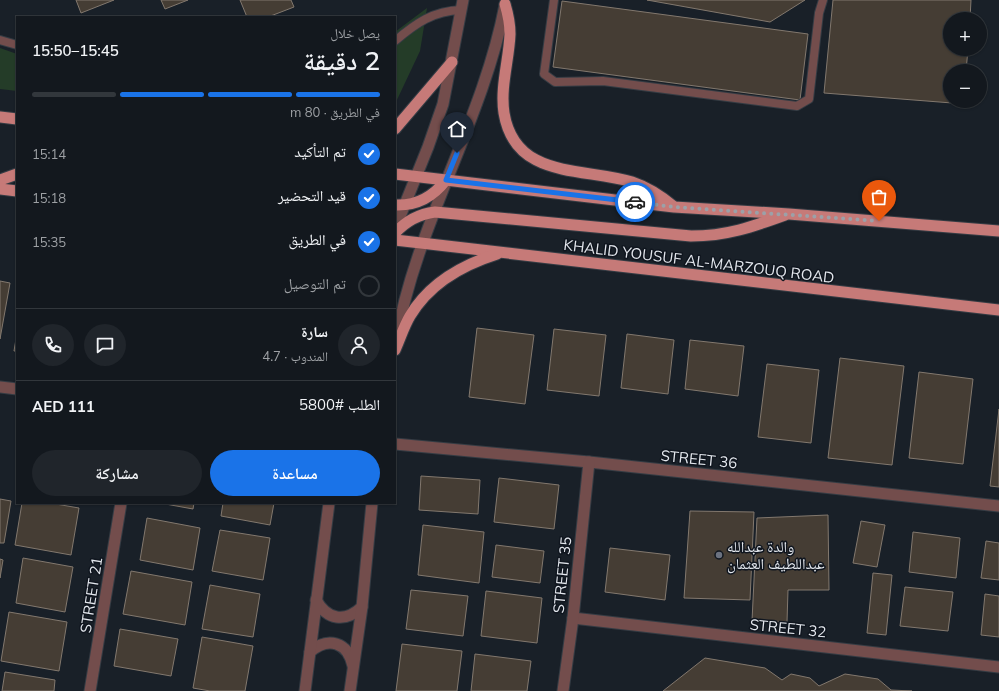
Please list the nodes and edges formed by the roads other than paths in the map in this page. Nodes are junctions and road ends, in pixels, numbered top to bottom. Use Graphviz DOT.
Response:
graph roads {
  1 [pos="554,0"];
  2 [pos="823,0"];
  3 [pos="506,2"];
  4 [pos="462,5"];
  5 [pos="0,40"];
  6 [pos="396,40"];
  7 [pos="16,45"];
  8 [pos="452,62"];
  9 [pos="0,117"];
  10 [pos="16,119"];
  11 [pos="396,128"];
  12 [pos="16,174"];
  13 [pos="396,174"];
  14 [pos="416,176"];
  15 [pos="0,180"];
  16 [pos="446,180"];
  17 [pos="0,189"];
  18 [pos="16,191"];
  19 [pos="400,205"];
  20 [pos="674,207"];
  21 [pos="435,212"];
  22 [pos="790,214"];
  23 [pos="396,224"];
  24 [pos="999,231"];
  25 [pos="396,232"];
  26 [pos="396,240"];
  27 [pos="424,243"];
  28 [pos="502,253"];
  29 [pos="999,310"];
  30 [pos="396,344"];
  31 [pos="396,347"];
  32 [pos="0,387"];
  33 [pos="16,389"];
  34 [pos="396,444"];
  35 [pos="589,462"];
  36 [pos="121,504"];
  37 [pos="329,504"];
  38 [pos="372,504"];
  39 [pos="999,506"];
  40 [pos="316,600"];
  41 [pos="362,607"];
  42 [pos="573,618"];
  43 [pos="310,652"];
  44 [pos="353,666"];
  45 [pos="999,667"];
  46 [pos="90,691"];
  47 [pos="305,691"];
  48 [pos="350,691"];
  49 [pos="563,691"];
  1 -- 2 [label="lane"];
  3 -- 16 [label="street"];
  3 -- 20 [label="main road"];
  4 -- 6 [label="lane"];
  4 -- 8 [label="street"];
  5 -- 7 [label="lane"];
  8 -- 11 [label="main road"];
  8 -- 14 [label="street"];
  9 -- 10 [label="main road"];
  12 -- 15 [label="main road"];
  13 -- 14 [label="main road"];
  14 -- 16 [label="main road"];
  14 -- 19 [label="street"];
  16 -- 19 [label="main road"];
  16 -- 20 [label="main road"];
  16 -- 21 [label="street"];
  17 -- 18 [label="main road"];
  19 -- 23 [label="street"];
  20 -- 22 [label="main road"];
  21 -- 22 [label="main road"];
  21 -- 25 [label="main road"];
  21 -- 27 [label="street"];
  22 -- 24 [label="main road"];
  26 -- 27 [label="main road, KHALID YOUSUF AL-MARZOUQ ROAD"];
  27 -- 28 [label="main road, KHALID YOUSUF AL-MARZOUQ ROAD"];
  27 -- 30 [label="street"];
  28 -- 29 [label="main road, KHALID YOUSUF AL-MARZOUQ ROAD"];
  28 -- 31 [label="main road"];
  32 -- 33 [label="street"];
  34 -- 35 [label="street, STREET 36"];
  35 -- 39 [label="street, STREET 36"];
  35 -- 42 [label="street, STREET 35"];
  36 -- 46 [label="street, STREET 21"];
  37 -- 40 [label="street"];
  38 -- 41 [label="street"];
  40 -- 41 [label="street"];
  40 -- 43 [label="street"];
  41 -- 44 [label="street"];
  42 -- 45 [label="street, STREET 32"];
  42 -- 49 [label="street, STREET 35"];
  43 -- 44 [label="street"];
  43 -- 47 [label="street"];
  44 -- 48 [label="street"];
}
